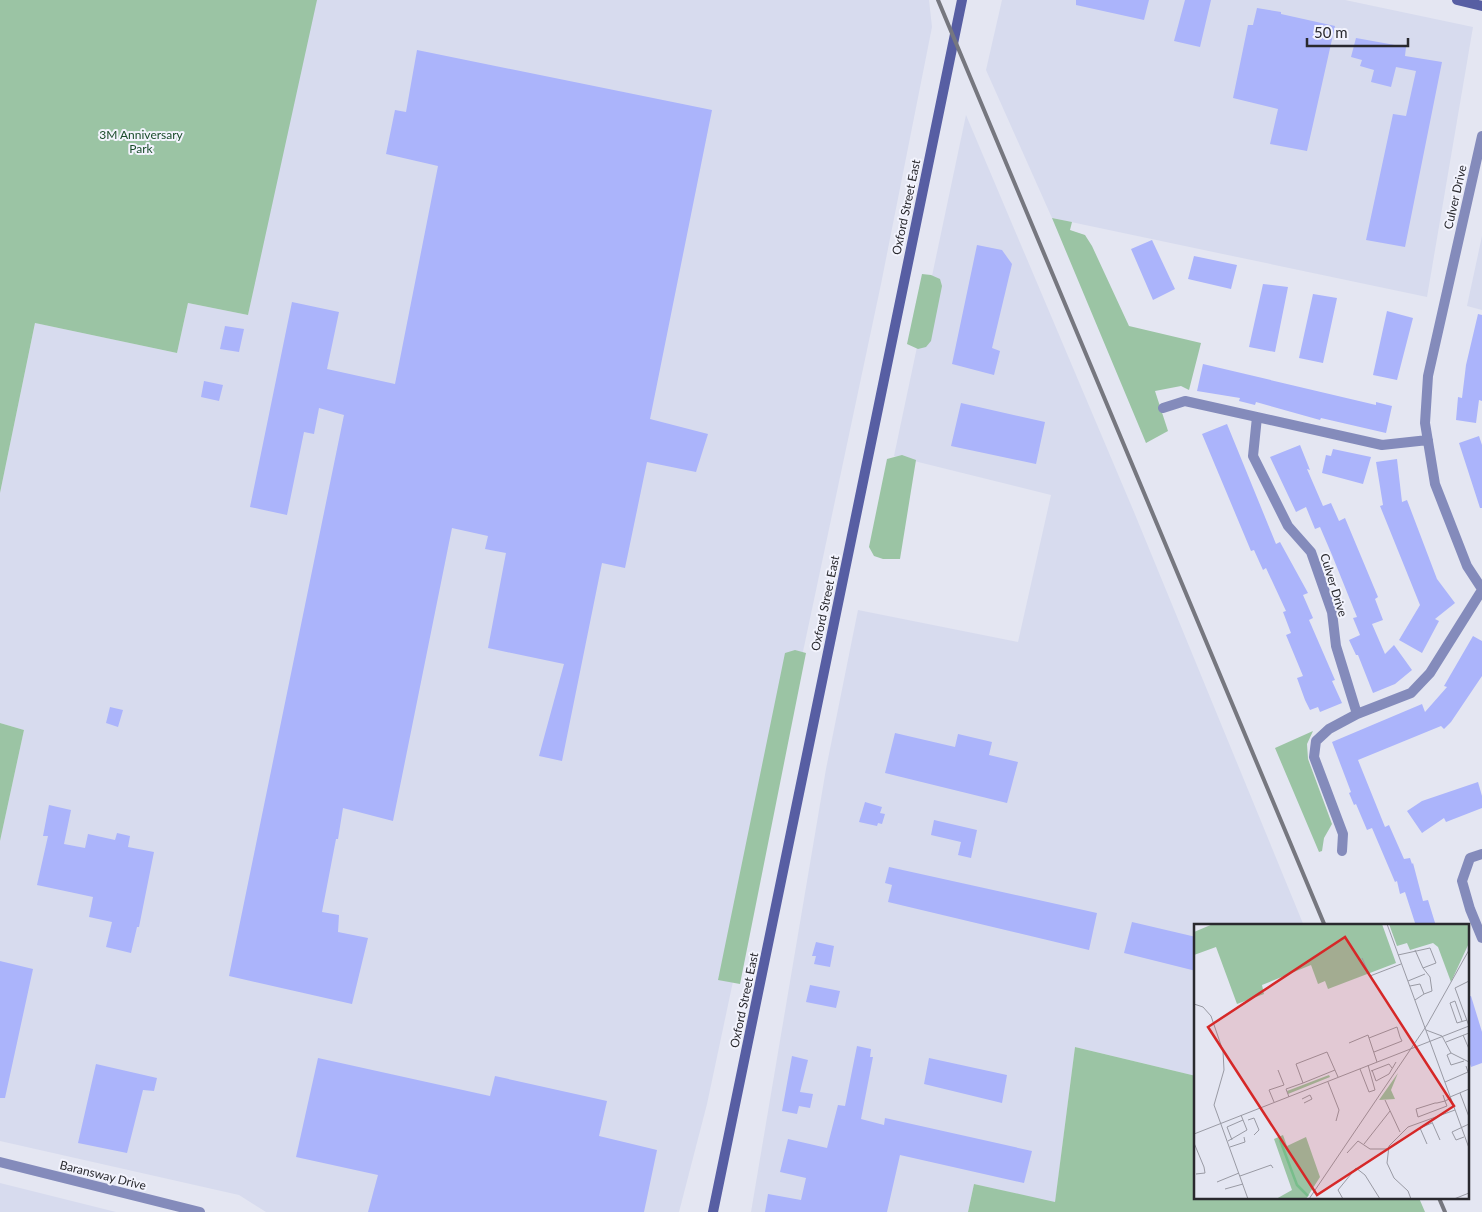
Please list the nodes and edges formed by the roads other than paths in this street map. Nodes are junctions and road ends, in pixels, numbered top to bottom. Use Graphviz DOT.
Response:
graph roads {
  1 [pos="957,0"];
  2 [pos="962,0"];
  3 [pos="967,0"];
  4 [pos="1458,0"];
  5 [pos="1482,6"];
  6 [pos="958,17"];
  7 [pos="1482,136"];
  8 [pos="1163,408"];
  9 [pos="1257,417"];
  10 [pos="1428,440"];
  11 [pos="1482,589"];
  12 [pos="1357,714"];
  13 [pos="1342,851"];
  14 [pos="1482,854"];
  15 [pos="1482,938"];
  16 [pos="0,1162"];
  17 [pos="200,1212"];
  18 [pos="713,1212"];
  1 -- 6 [label="main road"];
  2 -- 6 [label="main road, Oxford Street East"];
  3 -- 6 [label="main road"];
  4 -- 5 [label="main road"];
  6 -- 18 [label="main road, Oxford Street East"];
  7 -- 10 [label="street, Culver Drive"];
  8 -- 9 [label="street"];
  9 -- 10 [label="street"];
  9 -- 12 [label="street, Culver Drive"];
  10 -- 11 [label="street, Culver Drive"];
  11 -- 12 [label="street, Culver Drive"];
  12 -- 13 [label="street, Culver Drive"];
  14 -- 15 [label="street"];
  16 -- 17 [label="street, Baransway Drive"];
}
